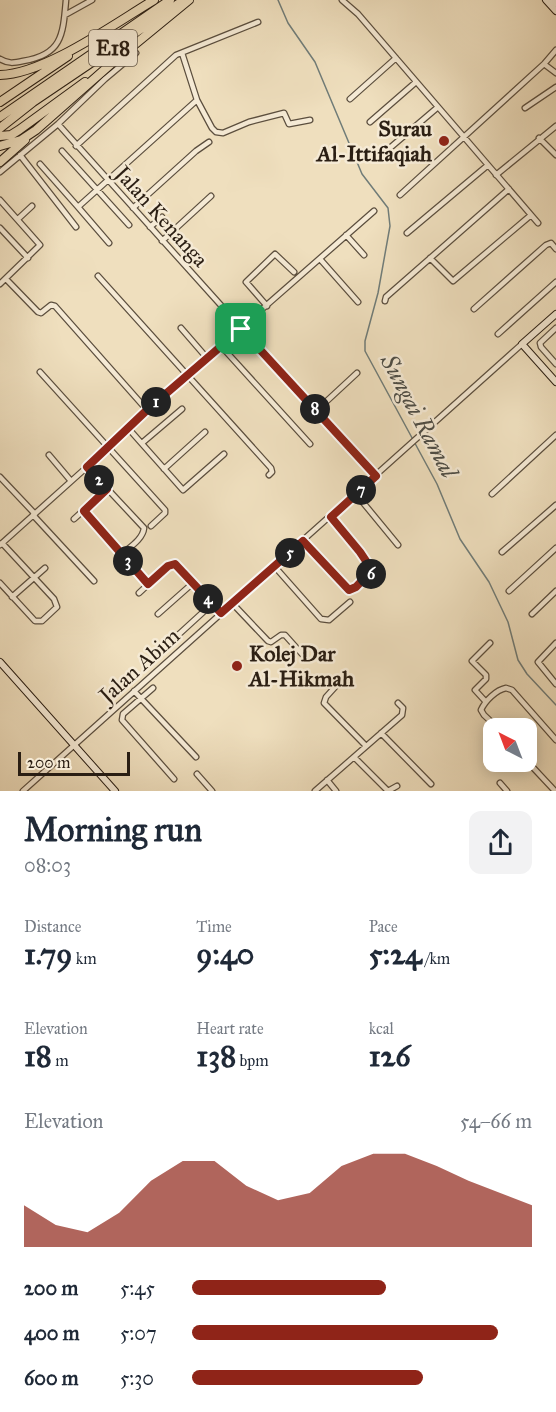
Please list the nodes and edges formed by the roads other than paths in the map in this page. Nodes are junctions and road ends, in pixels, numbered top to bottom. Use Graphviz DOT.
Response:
graph roads {
  1 [pos="66,0"];
  2 [pos="92,0"];
  3 [pos="154,0"];
  4 [pos="170,0"];
  5 [pos="183,0"];
  6 [pos="189,0"];
  7 [pos="342,0"];
  8 [pos="546,0"];
  9 [pos="553,0"];
  10 [pos="556,3"];
  11 [pos="556,11"];
  12 [pos="65,15"];
  13 [pos="258,22"];
  14 [pos="107,29"];
  15 [pos="556,50"];
  16 [pos="136,52"];
  17 [pos="182,53"];
  18 [pos="396,58"];
  19 [pos="0,60"];
  20 [pos="111,64"];
  21 [pos="544,64"];
  22 [pos="556,73"];
  23 [pos="0,75"];
  24 [pos="416,82"];
  25 [pos="556,87"];
  26 [pos="42,91"];
  27 [pos="350,99"];
  28 [pos="197,100"];
  29 [pos="0,102"];
  30 [pos="438,107"];
  31 [pos="525,108"];
  32 [pos="56,113"];
  33 [pos="0,117"];
  34 [pos="310,120"];
  35 [pos="47,121"];
  36 [pos="370,122"];
  37 [pos="58,124"];
  38 [pos="556,126"];
  39 [pos="0,128"];
  40 [pos="31,134"];
  41 [pos="0,136"];
  42 [pos="464,138"];
  43 [pos="539,138"];
  44 [pos="209,142"];
  45 [pos="0,146"];
  46 [pos="76,146"];
  47 [pos="391,147"];
  48 [pos="62,151"];
  49 [pos="20,155"];
  50 [pos="556,155"];
  51 [pos="0,162"];
  52 [pos="40,164"];
  53 [pos="488,165"];
  54 [pos="0,172"];
  55 [pos="496,174"];
  56 [pos="108,179"];
  57 [pos="97,189"];
  58 [pos="509,189"];
  59 [pos="400,195"];
  60 [pos="211,196"];
  61 [pos="0,200"];
  62 [pos="32,206"];
  63 [pos="78,207"];
  64 [pos="133,208"];
  65 [pos="374,211"];
  66 [pos="531,215"];
  67 [pos="162,217"];
  68 [pos="18,219"];
  69 [pos="538,222"];
  70 [pos="129,225"];
  71 [pos="76,227"];
  72 [pos="0,228"];
  73 [pos="150,228"];
  74 [pos="407,233"];
  75 [pos="346,235"];
  76 [pos="162,241"];
  77 [pos="109,243"];
  78 [pos="556,249"];
  79 [pos="364,255"];
  80 [pos="28,258"];
  81 [pos="430,258"];
  82 [pos="320,259"];
  83 [pos="294,272"];
  84 [pos="0,274"];
  85 [pos="98,276"];
  86 [pos="6,279"];
  87 [pos="556,282"];
  88 [pos="0,284"];
  89 [pos="386,301"];
  90 [pos="358,302"];
  91 [pos="267,306"];
  92 [pos="474,309"];
  93 [pos="556,314"];
  94 [pos="180,328"];
  95 [pos="556,328"];
  96 [pos="241,329"];
  97 [pos="498,334"];
  98 [pos="522,344"];
  99 [pos="221,346"];
  100 [pos="207,358"];
  101 [pos="556,364"];
  102 [pos="40,372"];
  103 [pos="357,373"];
  104 [pos="187,376"];
  105 [pos="556,382"];
  106 [pos="182,409"];
  107 [pos="147,410"];
  108 [pos="316,411"];
  109 [pos="128,428"];
  110 [pos="205,432"];
  111 [pos="556,435"];
  112 [pos="142,443"];
  113 [pos="310,444"];
  114 [pos="108,448"];
  115 [pos="224,454"];
  116 [pos="49,455"];
  117 [pos="87,467"];
  118 [pos="164,469"];
  119 [pos="269,475"];
  120 [pos="376,476"];
  121 [pos="0,477"];
  122 [pos="71,481"];
  123 [pos="107,489"];
  124 [pos="356,494"];
  125 [pos="492,494"];
  126 [pos="556,505"];
  127 [pos="84,511"];
  128 [pos="34,515"];
  129 [pos="331,517"];
  130 [pos="74,519"];
  131 [pos="151,526"];
  132 [pos="303,541"];
  133 [pos="3,545"];
  134 [pos="398,545"];
  135 [pos="556,548"];
  136 [pos="0,552"];
  137 [pos="502,552"];
  138 [pos="122,554"];
  139 [pos="274,567"];
  140 [pos="45,568"];
  141 [pos="34,577"];
  142 [pos="94,581"];
  143 [pos="0,583"];
  144 [pos="193,583"];
  145 [pos="148,584"];
  146 [pos="509,591"];
  147 [pos="556,591"];
  148 [pos="139,593"];
  149 [pos="12,597"];
  150 [pos="350,602"];
  151 [pos="232,603"];
  152 [pos="212,604"];
  153 [pos="221,613"];
  154 [pos="158,614"];
  155 [pos="532,614"];
  156 [pos="177,636"];
  157 [pos="490,643"];
  158 [pos="556,643"];
  159 [pos="302,654"];
  160 [pos="0,662"];
  161 [pos="556,684"];
  162 [pos="336,686"];
  163 [pos="153,688"];
  164 [pos="134,691"];
  165 [pos="141,698"];
  166 [pos="486,702"];
  167 [pos="398,703"];
  168 [pos="488,718"];
  169 [pos="381,733"];
  170 [pos="556,740"];
  171 [pos="74,746"];
  172 [pos="366,746"];
  173 [pos="354,756"];
  174 [pos="196,757"];
  175 [pos="537,772"];
  176 [pos="197,774"];
  177 [pos="174,779"];
  178 [pos="327,780"];
  179 [pos="500,783"];
  180 [pos="431,784"];
  181 [pos="397,786"];
  182 [pos="23,791"];
  183 [pos="115,791"];
  184 [pos="212,791"];
  185 [pos="315,791"];
  186 [pos="336,791"];
  187 [pos="388,791"];
  188 [pos="507,791"];
  189 [pos="555,791"];
  1 -- 12 [label="street"];
  2 -- 12 [label="street"];
  3 -- 14 [label="highway"];
  4 -- 26 [label="highway, E18"];
  5 -- 26 [label="highway, E18"];
  6 -- 20 [label="highway, E18"];
  7 -- 18 [label="street"];
  8 -- 11 [label="street"];
  9 -- 10 [label="street"];
  12 -- 19 [label="street"];
  13 -- 17 [label="street"];
  14 -- 23 [label="highway"];
  14 -- 29 [label="highway"];
  15 -- 21 [label="street"];
  16 -- 37 [label="street"];
  17 -- 28 [label="street"];
  17 -- 46 [label="street"];
  18 -- 24 [label="street"];
  18 -- 27 [label="street"];
  20 -- 32 [label="highway, E18"];
  20 -- 41 [label="highway"];
  21 -- 22 [label="street"];
  21 -- 42 [label="street"];
  24 -- 30 [label="street"];
  24 -- 36 [label="street"];
  25 -- 31 [label="street"];
  26 -- 33 [label="highway, E18"];
  26 -- 39 [label="highway, E18"];
  28 -- 34 [label="street"];
  28 -- 56 [label="street"];
  30 -- 42 [label="street"];
  30 -- 47 [label="street"];
  32 -- 35 [label="highway, E18"];
  32 -- 37 [label="street"];
  35 -- 37 [label="street"];
  35 -- 40 [label="highway, E18"];
  37 -- 46 [label="street, Jalan Kenanga"];
  37 -- 49 [label="street"];
  38 -- 43 [label="street"];
  40 -- 45 [label="highway, E18"];
  40 -- 51 [label="highway"];
  42 -- 53 [label="street"];
  42 -- 59 [label="street"];
  43 -- 50 [label="street"];
  43 -- 55 [label="street"];
  44 -- 64 [label="street"];
  46 -- 56 [label="street, Jalan Kenanga"];
  48 -- 57 [label="street"];
  49 -- 54 [label="street"];
  49 -- 71 [label="street"];
  52 -- 63 [label="street"];
  53 -- 55 [label="street"];
  53 -- 74 [label="street"];
  55 -- 58 [label="street"];
  56 -- 57 [label="street"];
  56 -- 64 [label="street, Jalan Kenanga"];
  57 -- 63 [label="street"];
  57 -- 70 [label="street"];
  58 -- 66 [label="street"];
  58 -- 81 [label="street"];
  60 -- 76 [label="street"];
  61 -- 68 [label="street"];
  62 -- 68 [label="street"];
  63 -- 77 [label="street"];
  64 -- 73 [label="street, Jalan Kenanga"];
  65 -- 75 [label="street"];
  66 -- 69 [label="street"];
  66 -- 81 [label="street"];
  67 -- 73 [label="street"];
  68 -- 80 [label="street"];
  72 -- 80 [label="street"];
  73 -- 76 [label="street, Jalan Kenanga"];
  75 -- 79 [label="street"];
  75 -- 82 [label="street"];
  76 -- 96 [label="street, Jalan Kenanga"];
  78 -- 92 [label="street"];
  80 -- 86 [label="street"];
  81 -- 89 [label="street"];
  82 -- 90 [label="street"];
  82 -- 91 [label="street"];
  83 -- 91 [label="street"];
  84 -- 86 [label="street"];
  85 -- 104 [label="street"];
  86 -- 88 [label="street"];
  86 -- 107 [label="street"];
  87 -- 97 [label="street"];
  91 -- 96 [label="street"];
  93 -- 98 [label="street"];
  94 -- 100 [label="street"];
  95 -- 101 [label="street"];
  96 -- 99 [label="street"];
  96 -- 108 [label="street, Jalan Kenanga"];
  98 -- 105 [label="street"];
  98 -- 120 [label="street, Jalan Abim"];
  99 -- 100 [label="street"];
  99 -- 113 [label="street"];
  100 -- 104 [label="street"];
  102 -- 114 [label="street"];
  103 -- 108 [label="street"];
  104 -- 107 [label="street"];
  104 -- 119 [label="street"];
  106 -- 112 [label="street"];
  107 -- 109 [label="street"];
  108 -- 120 [label="street, Jalan Kenanga"];
  109 -- 112 [label="street"];
  109 -- 114 [label="street"];
  110 -- 118 [label="street"];
  111 -- 125 [label="street"];
  112 -- 118 [label="street"];
  114 -- 117 [label="street"];
  114 -- 131 [label="street"];
  115 -- 118 [label="street"];
  116 -- 122 [label="street"];
  117 -- 122 [label="street"];
  117 -- 123 [label="street"];
  120 -- 124 [label="street, Jalan Abim"];
  121 -- 128 [label="street"];
  122 -- 128 [label="street"];
  123 -- 127 [label="street"];
  123 -- 138 [label="street"];
  124 -- 129 [label="street, Jalan Abim"];
  124 -- 134 [label="street"];
  126 -- 137 [label="street"];
  127 -- 130 [label="street"];
  127 -- 138 [label="street"];
  128 -- 133 [label="street"];
  128 -- 142 [label="street"];
  129 -- 132 [label="street, Jalan Abim"];
  129 -- 132 [label="street"];
  132 -- 139 [label="street, Jalan Abim"];
  133 -- 136 [label="street"];
  133 -- 141 [label="street"];
  135 -- 146 [label="street"];
  138 -- 145 [label="street"];
  139 -- 150 [label="street"];
  139 -- 151 [label="street, Jalan Abim"];
  140 -- 141 [label="street"];
  141 -- 149 [label="street"];
  141 -- 149 [label="street"];
  143 -- 149 [label="street"];
  144 -- 145 [label="street"];
  144 -- 152 [label="street"];
  144 -- 154 [label="street"];
  145 -- 148 [label="street"];
  147 -- 155 [label="street"];
  151 -- 153 [label="street, Jalan Abim"];
  151 -- 159 [label="street"];
  152 -- 153 [label="street"];
  152 -- 156 [label="street"];
  153 -- 164 [label="street, Jalan Abim"];
  157 -- 166 [label="street"];
  158 -- 161 [label="street"];
  160 -- 171 [label="street"];
  162 -- 172 [label="street"];
  163 -- 165 [label="street"];
  164 -- 165 [label="street"];
  164 -- 171 [label="street, Jalan Abim"];
  165 -- 174 [label="street"];
  165 -- 177 [label="street"];
  166 -- 168 [label="street"];
  166 -- 170 [label="street"];
  167 -- 169 [label="street"];
  169 -- 172 [label="street"];
  169 -- 180 [label="street"];
  171 -- 182 [label="street, Jalan Abim"];
  171 -- 183 [label="street"];
  172 -- 173 [label="street"];
  173 -- 178 [label="street"];
  173 -- 187 [label="street"];
  175 -- 189 [label="street"];
  176 -- 184 [label="street"];
  178 -- 185 [label="street"];
  178 -- 186 [label="street"];
  179 -- 188 [label="street"];
  181 -- 187 [label="street"];
}
